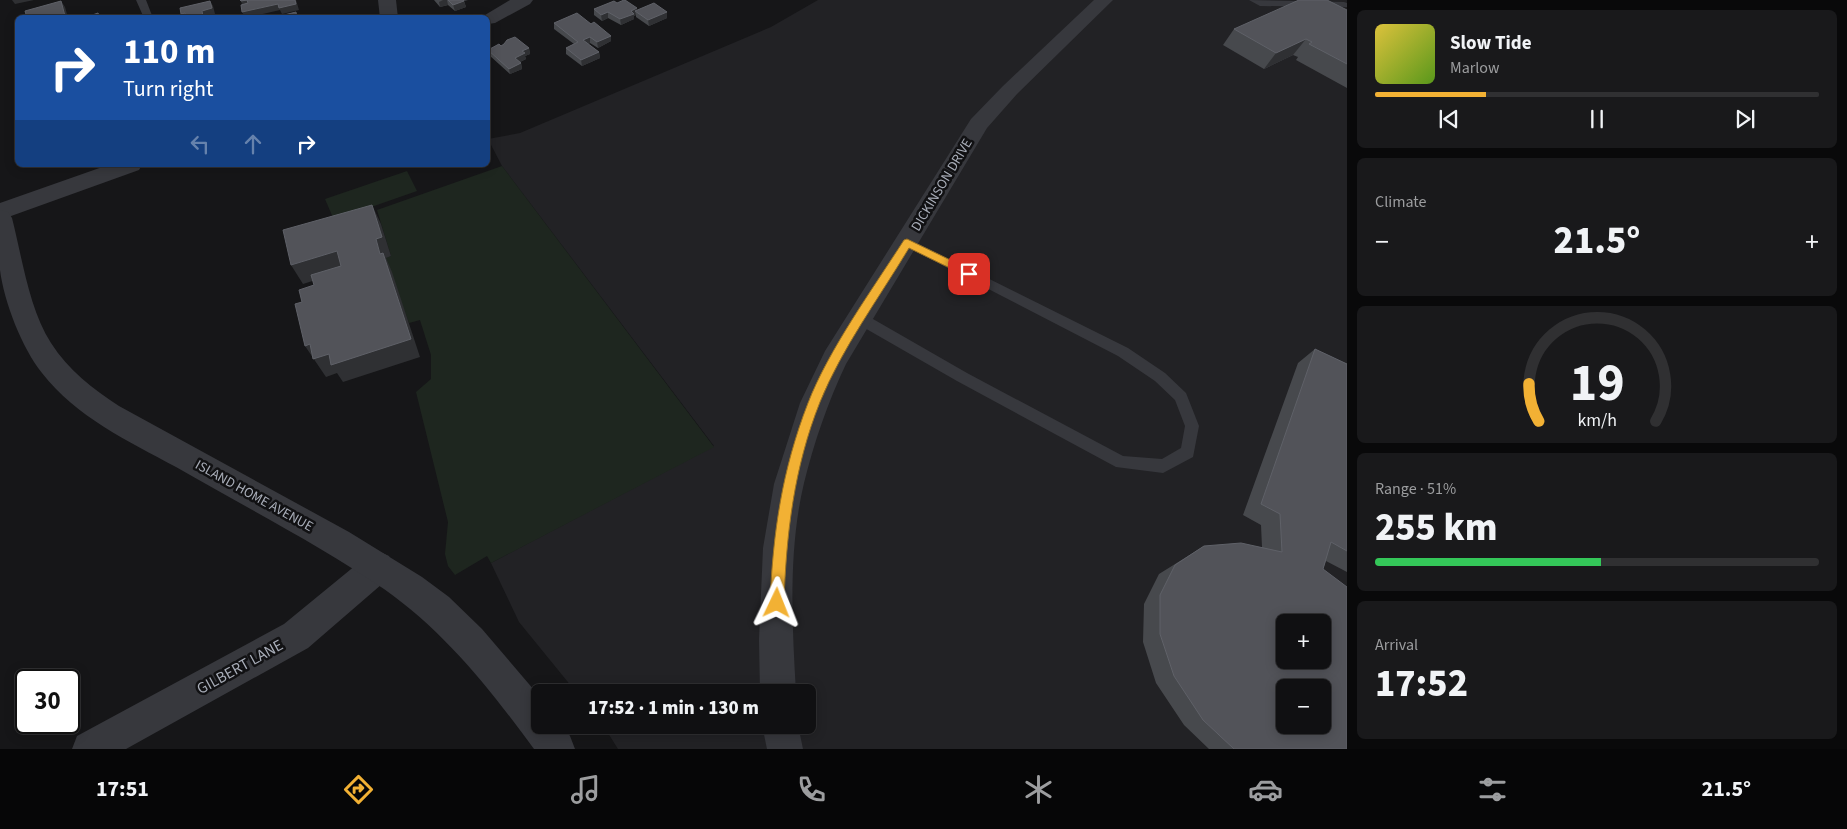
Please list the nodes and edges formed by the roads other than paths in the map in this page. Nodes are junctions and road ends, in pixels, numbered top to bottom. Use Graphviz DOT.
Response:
graph roads {
  1 [pos="141,0"];
  2 [pos="387,0"];
  3 [pos="524,0"];
  4 [pos="1104,0"];
  5 [pos="1254,0"];
  6 [pos="1344,4"];
  7 [pos="148,15"];
  8 [pos="389,15"];
  9 [pos="490,17"];
  10 [pos="125,167"];
  11 [pos="0,212"];
  12 [pos="0,218"];
  13 [pos="907,242"];
  14 [pos="861,319"];
  15 [pos="378,567"];
  16 [pos="778,684"];
  17 [pos="782,734"];
  18 [pos="90,749"];
  19 [pos="557,749"];
  20 [pos="784,749"];
  1 -- 7 [label="lane"];
  2 -- 8 [label="street"];
  3 -- 9 [label="street"];
  4 -- 13 [label="street, DICKINSON DRIVE"];
  5 -- 6 [label="lane"];
  10 -- 11 [label="street"];
  12 -- 15 [label="street, ISLAND HOME AVENUE"];
  13 -- 14 [label="street, DICKINSON DRIVE"];
  13 -- 14 [label="lane"];
  14 -- 16 [label="street, DICKINSON DRIVE"];
  15 -- 18 [label="street, GILBERT LANE"];
  15 -- 19 [label="street, ISLAND HOME AVENUE"];
  17 -- 20 [label="street"];
}
